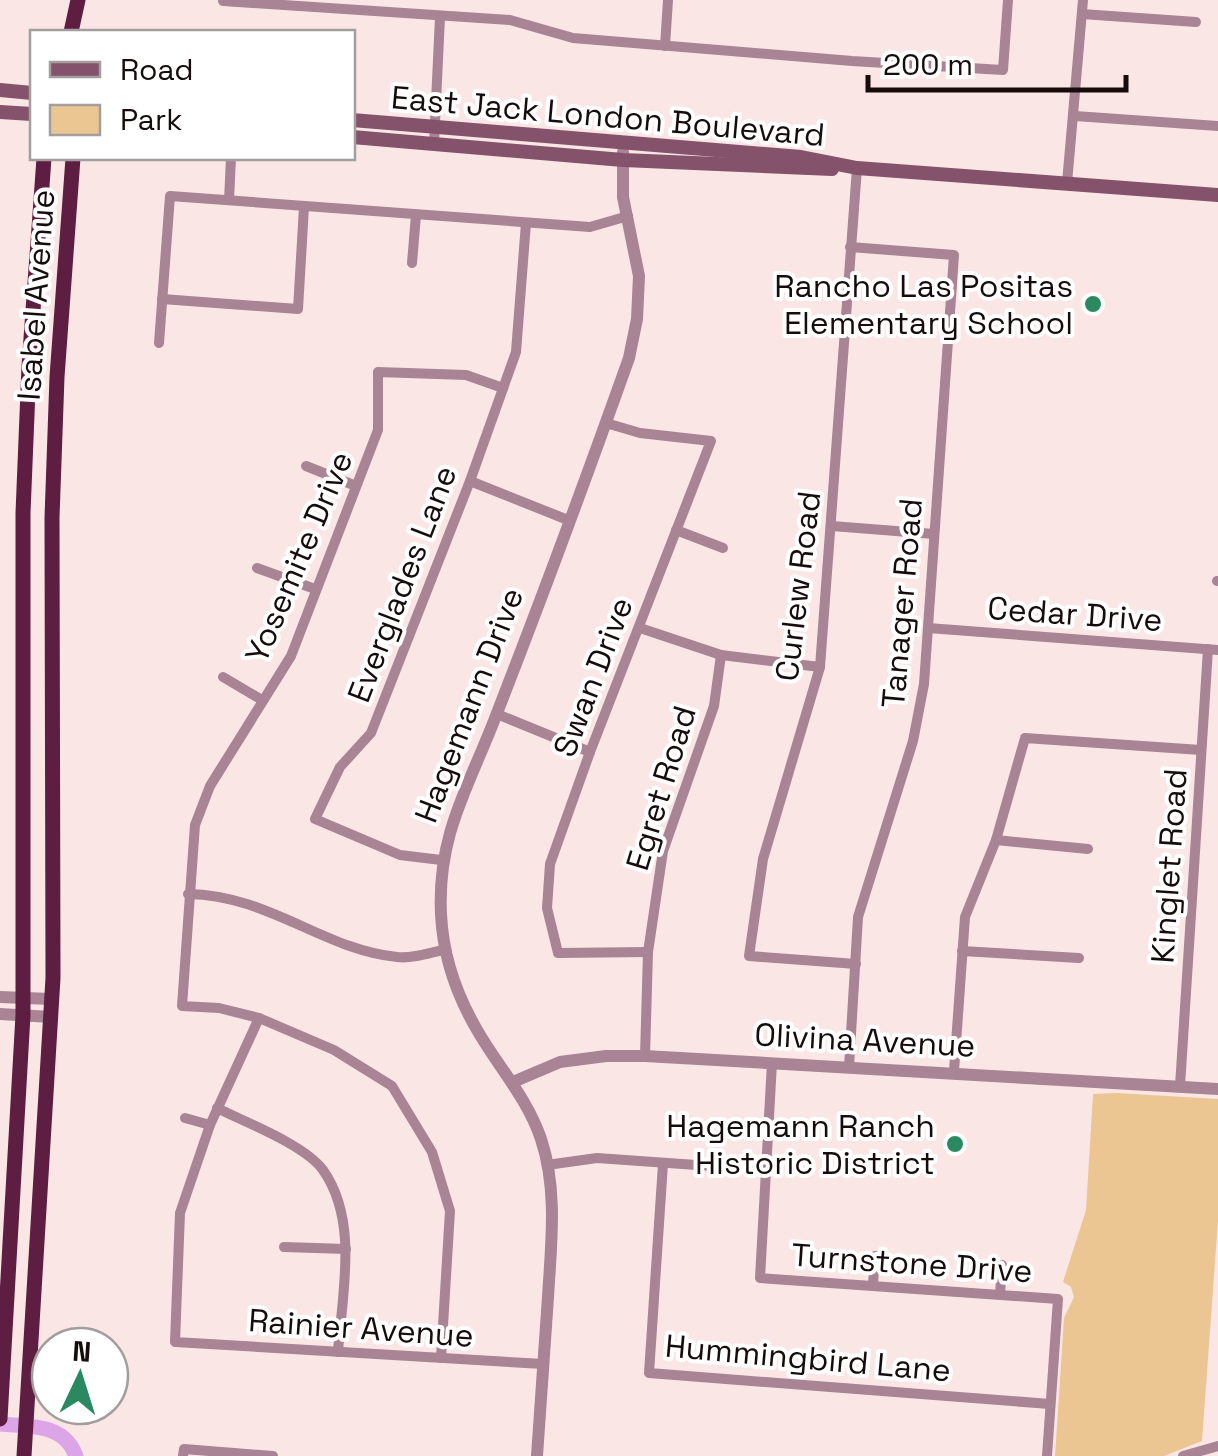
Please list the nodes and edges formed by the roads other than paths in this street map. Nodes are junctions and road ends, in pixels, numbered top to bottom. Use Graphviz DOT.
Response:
graph roads {
  1 [pos="78,0"];
  2 [pos="668,0"];
  3 [pos="1008,0"];
  4 [pos="1083,0"];
  5 [pos="223,2"];
  6 [pos="1082,14"];
  7 [pos="440,17"];
  8 [pos="1196,22"];
  9 [pos="71,30"];
  10 [pos="665,46"];
  11 [pos="0,90"];
  12 [pos="30,93"];
  13 [pos="0,112"];
  14 [pos="30,114"];
  15 [pos="1075,116"];
  16 [pos="355,120"];
  17 [pos="1218,126"];
  18 [pos="435,128"];
  19 [pos="355,137"];
  20 [pos="434,144"];
  21 [pos="622,144"];
  22 [pos="44,160"];
  23 [pos="73,160"];
  24 [pos="230,160"];
  25 [pos="623,160"];
  26 [pos="858,168"];
  27 [pos="1067,184"];
  28 [pos="1218,194"];
  29 [pos="229,200"];
  30 [pos="304,207"];
  31 [pos="416,215"];
  32 [pos="628,216"];
  33 [pos="526,223"];
  34 [pos="850,248"];
  35 [pos="412,263"];
  36 [pos="162,299"];
  37 [pos="159,342"];
  38 [pos="503,388"];
  39 [pos="606,423"];
  40 [pos="306,466"];
  41 [pos="470,482"];
  42 [pos="356,486"];
  43 [pos="568,520"];
  44 [pos="832,526"];
  45 [pos="676,530"];
  46 [pos="934,534"];
  47 [pos="723,548"];
  48 [pos="257,568"];
  49 [pos="315,589"];
  50 [pos="640,628"];
  51 [pos="928,628"];
  52 [pos="1213,650"];
  53 [pos="722,655"];
  54 [pos="820,667"];
  55 [pos="223,677"];
  56 [pos="262,700"];
  57 [pos="497,714"];
  58 [pos="1201,750"];
  59 [pos="590,752"];
  60 [pos="996,840"];
  61 [pos="1088,849"];
  62 [pos="441,860"];
  63 [pos="188,894"];
  64 [pos="444,950"];
  65 [pos="962,951"];
  66 [pos="648,952"];
  67 [pos="1079,958"];
  68 [pos="856,964"];
  69 [pos="0,997"];
  70 [pos="22,998"];
  71 [pos="51,999"];
  72 [pos="0,1014"];
  73 [pos="23,1016"];
  74 [pos="51,1017"];
  75 [pos="259,1018"];
  76 [pos="646,1056"];
  77 [pos="772,1063"];
  78 [pos="849,1067"];
  79 [pos="954,1072"];
  80 [pos="513,1082"];
  81 [pos="1180,1086"];
  82 [pos="1218,1089"];
  83 [pos="216,1108"];
  84 [pos="185,1118"];
  85 [pos="210,1125"];
  86 [pos="663,1164"];
  87 [pos="547,1165"];
  88 [pos="766,1170"];
  89 [pos="284,1247"];
  90 [pos="346,1249"];
  91 [pos="875,1256"];
  92 [pos="1002,1266"];
  93 [pos="873,1284"];
  94 [pos="1000,1294"];
  95 [pos="338,1352"];
  96 [pos="441,1358"];
  97 [pos="544,1364"];
  98 [pos="1,1395"];
  99 [pos="1050,1404"];
  100 [pos="0,1419"];
  101 [pos="1218,1446"];
  102 [pos="183,1452"];
  103 [pos="24,1456"];
  104 [pos="273,1456"];
  105 [pos="537,1456"];
  106 [pos="1047,1456"];
  107 [pos="1184,1456"];
  1 -- 9 [label="highway"];
  2 -- 10 [label="street"];
  3 -- 10 [label="street"];
  4 -- 6 [label="street"];
  5 -- 7 [label="street"];
  6 -- 8 [label="street"];
  6 -- 15 [label="street"];
  7 -- 10 [label="street"];
  7 -- 18 [label="street"];
  11 -- 12 [label="main road"];
  13 -- 14 [label="main road"];
  15 -- 17 [label="street"];
  15 -- 27 [label="street"];
  16 -- 18 [label="main road, East Jack London Boulevard"];
  18 -- 20 [label="street"];
  18 -- 21 [label="main road, East Jack London Boulevard"];
  19 -- 20 [label="main road, East Jack London Boulevard"];
  20 -- 25 [label="main road, East Jack London Boulevard"];
  21 -- 25 [label="street, Hagemann Drive"];
  21 -- 26 [label="main road, East Jack London Boulevard"];
  22 -- 70 [label="highway, Isabel Avenue"];
  23 -- 71 [label="highway, Isabel Avenue"];
  24 -- 29 [label="street"];
  25 -- 26 [label="main road, East Jack London Boulevard"];
  25 -- 32 [label="street, Hagemann Drive"];
  26 -- 27 [label="main road, East Jack London Boulevard"];
  26 -- 34 [label="street, Curlew Road"];
  27 -- 28 [label="main road, East Jack London Boulevard"];
  29 -- 30 [label="street"];
  29 -- 36 [label="street"];
  30 -- 31 [label="street"];
  30 -- 36 [label="street"];
  31 -- 33 [label="street"];
  31 -- 35 [label="street"];
  32 -- 33 [label="street"];
  32 -- 39 [label="street, Hagemann Drive"];
  33 -- 38 [label="street, Everglades Lane"];
  34 -- 44 [label="street, Curlew Road"];
  34 -- 46 [label="street, Tanager Road"];
  36 -- 37 [label="street"];
  38 -- 41 [label="street, Everglades Lane"];
  38 -- 42 [label="street, Yosemite Drive"];
  39 -- 43 [label="street, Hagemann Drive"];
  39 -- 45 [label="street, Swan Drive"];
  40 -- 42 [label="street"];
  41 -- 43 [label="street"];
  41 -- 62 [label="street, Everglades Lane"];
  42 -- 49 [label="street, Yosemite Drive"];
  43 -- 57 [label="street, Hagemann Drive"];
  44 -- 46 [label="street"];
  44 -- 54 [label="street, Curlew Road"];
  45 -- 47 [label="street"];
  45 -- 50 [label="street, Swan Drive"];
  46 -- 51 [label="street, Tanager Road"];
  48 -- 49 [label="street"];
  49 -- 56 [label="street, Yosemite Drive"];
  50 -- 53 [label="street"];
  50 -- 59 [label="street, Swan Drive"];
  51 -- 52 [label="street, Cedar Drive"];
  51 -- 68 [label="street, Tanager Road"];
  52 -- 58 [label="street, Kinglet Road"];
  53 -- 54 [label="street"];
  53 -- 66 [label="street, Egret Road"];
  54 -- 68 [label="street, Curlew Road"];
  55 -- 56 [label="street"];
  56 -- 63 [label="street, Yosemite Drive"];
  57 -- 59 [label="street"];
  57 -- 62 [label="street, Hagemann Drive"];
  58 -- 60 [label="street"];
  58 -- 81 [label="street, Kinglet Road"];
  59 -- 66 [label="street, Swan Drive"];
  60 -- 61 [label="street"];
  60 -- 65 [label="street"];
  62 -- 64 [label="street, Hagemann Drive"];
  63 -- 64 [label="street"];
  63 -- 75 [label="street, Yosemite Drive"];
  64 -- 80 [label="street, Hagemann Drive"];
  65 -- 67 [label="street"];
  65 -- 79 [label="street"];
  66 -- 76 [label="street, Egret Road"];
  68 -- 78 [label="street, Tanager Road"];
  69 -- 70 [label="street"];
  70 -- 71 [label="street"];
  70 -- 73 [label="highway, Isabel Avenue"];
  71 -- 74 [label="highway, Isabel Avenue"];
  72 -- 73 [label="street"];
  73 -- 74 [label="street"];
  73 -- 98 [label="highway, Isabel Avenue"];
  74 -- 103 [label="highway, Isabel Avenue"];
  75 -- 83 [label="street"];
  75 -- 96 [label="street, Yosemite Drive"];
  76 -- 77 [label="street, Olivina Avenue"];
  76 -- 80 [label="street, Olivina Avenue"];
  77 -- 78 [label="street, Olivina Avenue"];
  77 -- 88 [label="street, Turnstone Drive"];
  78 -- 79 [label="street, Olivina Avenue"];
  79 -- 81 [label="street, Olivina Avenue"];
  80 -- 87 [label="street, Hagemann Drive"];
  81 -- 82 [label="street, Olivina Avenue"];
  83 -- 85 [label="street"];
  83 -- 90 [label="street"];
  84 -- 85 [label="street"];
  85 -- 95 [label="street, Rainier Avenue"];
  86 -- 87 [label="street"];
  86 -- 88 [label="street"];
  86 -- 99 [label="street, Hummingbird Lane"];
  87 -- 97 [label="street, Hagemann Drive"];
  88 -- 93 [label="street, Turnstone Drive"];
  89 -- 90 [label="street"];
  90 -- 95 [label="street"];
  91 -- 93 [label="street"];
  92 -- 94 [label="street"];
  93 -- 94 [label="street, Turnstone Drive"];
  94 -- 99 [label="street, Turnstone Drive"];
  95 -- 96 [label="street, Rainier Avenue"];
  96 -- 97 [label="street, Rainier Avenue"];
  97 -- 105 [label="street, Hagemann Drive"];
  98 -- 100 [label="highway, Isabel Avenue"];
  99 -- 106 [label="street, Turnstone Drive"];
  101 -- 107 [label="street"];
  102 -- 104 [label="street"];
}
